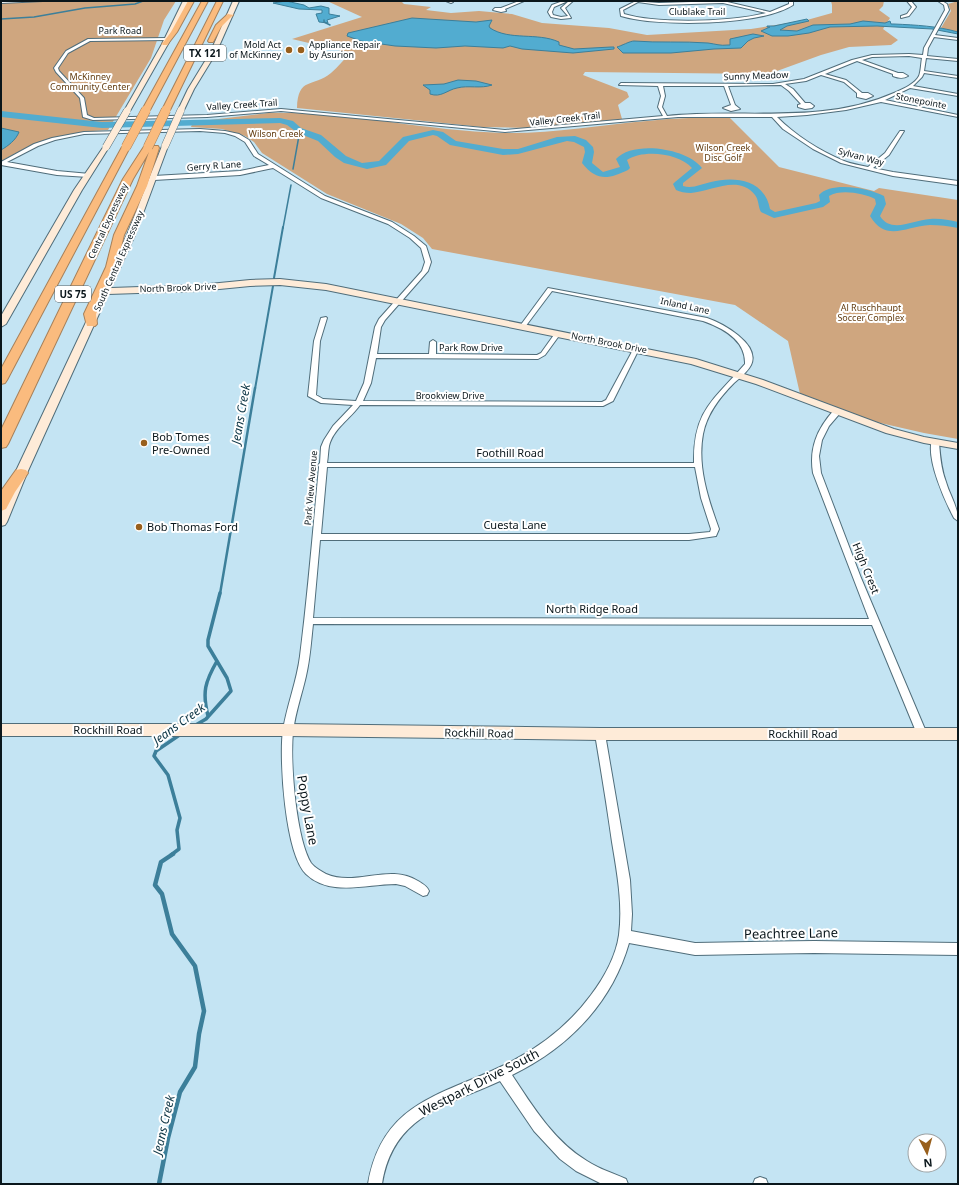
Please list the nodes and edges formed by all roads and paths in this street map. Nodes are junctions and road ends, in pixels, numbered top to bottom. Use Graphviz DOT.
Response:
graph roads {
  1 [pos="41,1"];
  2 [pos="236,1"];
  3 [pos="522,1"];
  4 [pos="566,1"];
  5 [pos="571,1"];
  6 [pos="634,1"];
  7 [pos="637,1"];
  8 [pos="791,1"];
  9 [pos="909,1"];
  10 [pos="940,1"];
  11 [pos="1,2"];
  12 [pos="189,2"];
  13 [pos="204,2"];
  14 [pos="220,2"];
  15 [pos="551,8"];
  16 [pos="502,9"];
  17 [pos="563,9"];
  18 [pos="770,13"];
  19 [pos="230,16"];
  20 [pos="902,17"];
  21 [pos="933,36"];
  22 [pos="958,39"];
  23 [pos="166,41"];
  24 [pos="925,56"];
  25 [pos="858,60"];
  26 [pos="958,60"];
  27 [pos="923,72"];
  28 [pos="822,74"];
  29 [pos="896,74"];
  30 [pos="958,77"];
  31 [pos="621,84"];
  32 [pos="660,84"];
  33 [pos="782,84"];
  34 [pos="726,85"];
  35 [pos="910,87"];
  36 [pos="177,89"];
  37 [pos="861,94"];
  38 [pos="958,95"];
  39 [pos="880,101"];
  40 [pos="803,104"];
  41 [pos="733,106"];
  42 [pos="182,116"];
  43 [pos="666,116"];
  44 [pos="773,116"];
  45 [pos="958,116"];
  46 [pos="118,118"];
  47 [pos="179,128"];
  48 [pos="902,132"];
  49 [pos="156,146"];
  50 [pos="2,163"];
  51 [pos="274,166"];
  52 [pos="868,169"];
  53 [pos="88,175"];
  54 [pos="154,178"];
  55 [pos="958,183"];
  56 [pos="108,287"];
  57 [pos="397,301"];
  58 [pos="324,318"];
  59 [pos="1,324"];
  60 [pos="91,324"];
  61 [pos="523,326"];
  62 [pos="558,333"];
  63 [pos="433,342"];
  64 [pos="636,349"];
  65 [pos="372,356"];
  66 [pos="432,356"];
  67 [pos="738,375"];
  68 [pos="1,380"];
  69 [pos="358,403"];
  70 [pos="837,412"];
  71 [pos="935,442"];
  72 [pos="1,444"];
  73 [pos="958,446"];
  74 [pos="322,465"];
  75 [pos="697,465"];
  76 [pos="21,473"];
  77 [pos="1,506"];
  78 [pos="958,518"];
  79 [pos="1,522"];
  80 [pos="713,534"];
  81 [pos="317,537"];
  82 [pos="308,621"];
  83 [pos="876,622"];
  84 [pos="1,730"];
  85 [pos="288,730"];
  86 [pos="600,734"];
  87 [pos="922,734"];
  88 [pos="958,734"];
  89 [pos="423,891"];
  90 [pos="625,936"];
  91 [pos="958,948"];
  92 [pos="504,1073"];
  93 [pos="375,1184"];
  94 [pos="621,1184"];
  1 -- 11 [label="street"];
  2 -- 19 [label="main road, South Central Expressway"];
  3 -- 16 [label="street"];
  4 -- 15 [label="street"];
  5 -- 17 [label="street"];
  6 -- 7 [label="street"];
  7 -- 18 [label="street"];
  7 -- 18 [label="street, Clublake Trail"];
  8 -- 18 [label="street, Clublake Trail"];
  9 -- 20 [label="street"];
  10 -- 21 [label="street"];
  12 -- 23 [label="highway"];
  13 -- 68 [label="highway, Central Expressway / US 75, bridge"];
  14 -- 36 [label="highway"];
  15 -- 17 [label="street"];
  15 -- 17 [label="street"];
  19 -- 36 [label="highway, TX 121"];
  19 -- 42 [label="main road, South Central Expressway"];
  21 -- 22 [label="street"];
  21 -- 24 [label="street"];
  23 -- 46 [label="street, Park Road"];
  23 -- 53 [label="main road, bridge"];
  24 -- 25 [label="street, Sunny Meadow"];
  24 -- 26 [label="street, Sunny Meadow"];
  24 -- 27 [label="street"];
  25 -- 28 [label="street, Sunny Meadow"];
  25 -- 29 [label="street"];
  27 -- 30 [label="street"];
  27 -- 35 [label="street, Valley Creek Trail"];
  28 -- 33 [label="street, Sunny Meadow"];
  28 -- 37 [label="street"];
  31 -- 32 [label="street, Sunny Meadow"];
  32 -- 34 [label="street, Sunny Meadow"];
  32 -- 43 [label="street"];
  33 -- 34 [label="street, Sunny Meadow"];
  33 -- 40 [label="street"];
  34 -- 41 [label="street"];
  35 -- 38 [label="street, Stonepointe"];
  35 -- 39 [label="street, Valley Creek Trail"];
  36 -- 49 [label="highway, bridge"];
  39 -- 44 [label="street, Valley Creek Trail"];
  39 -- 45 [label="street, Stonepointe"];
  42 -- 43 [label="street, Valley Creek Trail"];
  42 -- 46 [label="street, Valley Creek Trail"];
  42 -- 47 [label="street"];
  42 -- 49 [label="main road, South Central Expressway, bridge"];
  43 -- 44 [label="street, Valley Creek Trail"];
  44 -- 52 [label="street, Sylvan Way"];
  47 -- 50 [label="street, Park View Avenue"];
  47 -- 51 [label="street, Park View Avenue"];
  48 -- 52 [label="street"];
  49 -- 54 [label="main road, South Central Expressway"];
  49 -- 60 [label="highway"];
  49 -- 72 [label="highway, Central Expressway / US 75"];
  50 -- 53 [label="street"];
  51 -- 54 [label="street, Gerry R Lane"];
  51 -- 57 [label="street, Park View Avenue"];
  52 -- 55 [label="street, Sylvan Way"];
  53 -- 59 [label="main road"];
  54 -- 56 [label="main road, South Central Expressway"];
  56 -- 57 [label="main road, North Brook Drive"];
  56 -- 60 [label="main road, South Central Expressway"];
  57 -- 61 [label="main road, North Brook Drive"];
  57 -- 65 [label="street, Park View Avenue"];
  58 -- 69 [label="street, Brookview Drive"];
  60 -- 76 [label="main road, South Central Expressway"];
  61 -- 62 [label="main road, North Brook Drive"];
  61 -- 67 [label="street, Inland Lane"];
  62 -- 64 [label="main road, North Brook Drive"];
  62 -- 66 [label="street, Park Row Drive"];
  63 -- 66 [label="street"];
  64 -- 67 [label="main road, North Brook Drive"];
  64 -- 69 [label="street, Brookview Drive"];
  65 -- 66 [label="street, Park Row Drive"];
  65 -- 69 [label="street, Park View Avenue"];
  67 -- 70 [label="main road, North Brook Drive"];
  67 -- 75 [label="street, Inland Lane"];
  69 -- 74 [label="street, Park View Avenue"];
  70 -- 71 [label="main road, North Brook Drive"];
  70 -- 83 [label="street, High Crest"];
  71 -- 73 [label="main road, North Brook Drive"];
  71 -- 78 [label="street"];
  74 -- 75 [label="street, Foothill Road"];
  74 -- 81 [label="street, Park View Avenue"];
  75 -- 80 [label="street, Inland Lane"];
  76 -- 77 [label="highway"];
  76 -- 79 [label="main road, South Central Expressway"];
  80 -- 81 [label="street, Cuesta Lane"];
  81 -- 82 [label="street, Park View Avenue"];
  82 -- 83 [label="street, North Ridge Road"];
  82 -- 85 [label="street, Park View Avenue"];
  83 -- 87 [label="street, High Crest"];
  84 -- 85 [label="main road, Rockhill Road"];
  85 -- 86 [label="main road, Rockhill Road"];
  85 -- 89 [label="street, Poppy Lane"];
  86 -- 87 [label="main road, Rockhill Road"];
  86 -- 90 [label="street, Westpark Drive South"];
  87 -- 88 [label="main road, Rockhill Road"];
  90 -- 91 [label="street, Peachtree Lane"];
  90 -- 92 [label="street, Westpark Drive South"];
  92 -- 93 [label="street, Westpark Drive South"];
  92 -- 94 [label="street"];
}
